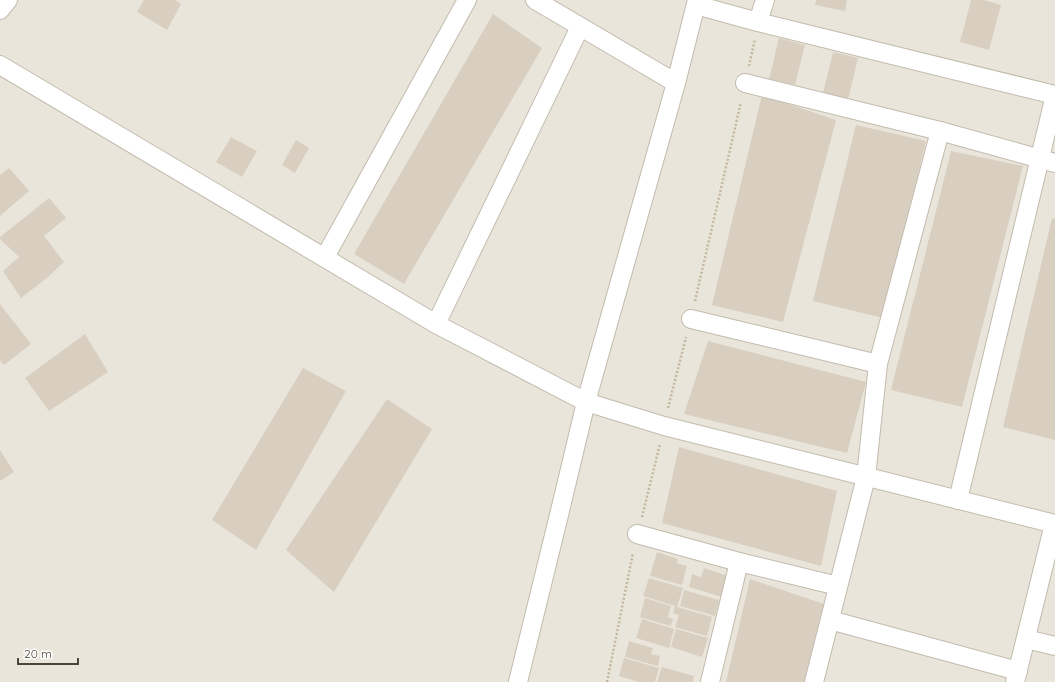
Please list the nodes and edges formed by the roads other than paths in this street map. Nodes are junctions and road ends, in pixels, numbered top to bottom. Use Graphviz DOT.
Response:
graph roads {
  1 [pos="8,0"];
  2 [pos="467,0"];
  3 [pos="535,0"];
  4 [pos="765,0"];
  5 [pos="696,2"];
  6 [pos="0,10"];
  7 [pos="758,22"];
  8 [pos="580,27"];
  9 [pos="0,65"];
  10 [pos="676,83"];
  11 [pos="745,83"];
  12 [pos="1055,95"];
  13 [pos="940,131"];
  14 [pos="1047,161"];
  15 [pos="325,258"];
  16 [pos="691,319"];
  17 [pos="436,324"];
  18 [pos="878,364"];
  19 [pos="586,402"];
  20 [pos="866,477"];
  21 [pos="958,500"];
  22 [pos="1054,524"];
  23 [pos="637,534"];
  24 [pos="739,562"];
  25 [pos="838,586"];
  26 [pos="830,620"];
  27 [pos="1026,639"];
  28 [pos="1055,646"];
  29 [pos="1017,676"];
  30 [pos="518,682"];
  31 [pos="710,682"];
  32 [pos="814,682"];
  1 -- 6 [label="street"];
  2 -- 15 [label="street"];
  3 -- 8 [label="street"];
  4 -- 7 [label="street"];
  5 -- 7 [label="street"];
  5 -- 10 [label="street"];
  7 -- 12 [label="street"];
  8 -- 10 [label="street"];
  8 -- 17 [label="street"];
  9 -- 15 [label="street"];
  10 -- 19 [label="street"];
  11 -- 13 [label="street"];
  12 -- 14 [label="street"];
  13 -- 14 [label="street"];
  13 -- 18 [label="street"];
  14 -- 21 [label="street"];
  15 -- 17 [label="street"];
  16 -- 18 [label="street"];
  17 -- 19 [label="street"];
  18 -- 20 [label="street"];
  19 -- 20 [label="street"];
  19 -- 30 [label="street"];
  20 -- 21 [label="street"];
  20 -- 25 [label="street"];
  21 -- 22 [label="street"];
  22 -- 27 [label="street"];
  23 -- 24 [label="street"];
  24 -- 25 [label="street"];
  24 -- 31 [label="street"];
  25 -- 26 [label="street"];
  26 -- 29 [label="street"];
  26 -- 32 [label="street"];
  27 -- 28 [label="street"];
  27 -- 29 [label="street"];
}
